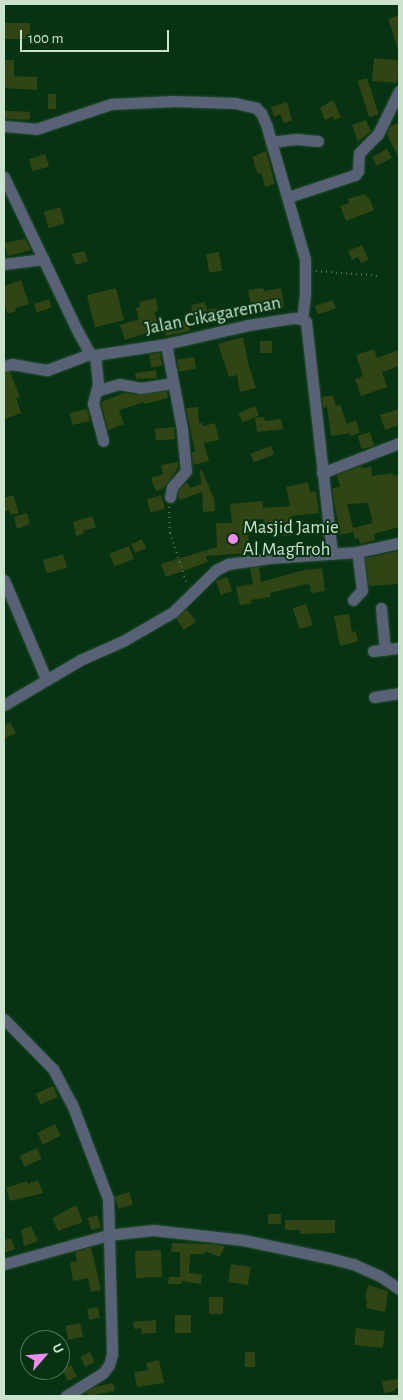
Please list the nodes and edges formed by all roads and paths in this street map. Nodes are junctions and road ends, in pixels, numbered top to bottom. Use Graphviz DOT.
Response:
graph roads {
  1 [pos="399,91"];
  2 [pos="4,126"];
  3 [pos="318,141"];
  4 [pos="271,142"];
  5 [pos="4,176"];
  6 [pos="288,196"];
  7 [pos="44,259"];
  8 [pos="4,264"];
  9 [pos="306,271"];
  10 [pos="381,276"];
  11 [pos="302,319"];
  12 [pos="166,344"];
  13 [pos="93,355"];
  14 [pos="4,366"];
  15 [pos="172,384"];
  16 [pos="96,391"];
  17 [pos="104,441"];
  18 [pos="399,443"];
  19 [pos="322,472"];
  20 [pos="170,497"];
  21 [pos="399,543"];
  22 [pos="357,552"];
  23 [pos="332,554"];
  24 [pos="4,580"];
  25 [pos="191,594"];
  26 [pos="353,600"];
  27 [pos="381,608"];
  28 [pos="399,648"];
  29 [pos="385,650"];
  30 [pos="372,652"];
  31 [pos="46,679"];
  32 [pos="399,693"];
  33 [pos="374,697"];
  34 [pos="4,705"];
  35 [pos="4,1019"];
  36 [pos="108,1235"];
  37 [pos="4,1264"];
  38 [pos="399,1289"];
  39 [pos="66,1396"];
  1 -- 6 [label="street"];
  2 -- 4 [label="street"];
  3 -- 4 [label="street"];
  4 -- 6 [label="street"];
  5 -- 7 [label="street"];
  6 -- 9 [label="street"];
  7 -- 8 [label="street"];
  7 -- 13 [label="street"];
  9 -- 10 [label="path"];
  9 -- 11 [label="street"];
  11 -- 12 [label="street, Jalan Cikagareman"];
  11 -- 19 [label="street, Jalan Cikagareman"];
  12 -- 13 [label="street, Jalan Cikagareman"];
  12 -- 15 [label="street"];
  13 -- 14 [label="street, Jalan Cikagareman"];
  13 -- 16 [label="street"];
  15 -- 16 [label="street"];
  15 -- 20 [label="street"];
  16 -- 17 [label="street"];
  18 -- 19 [label="street"];
  19 -- 23 [label="street, Jalan Cikagareman"];
  20 -- 25 [label="path"];
  21 -- 22 [label="street"];
  22 -- 23 [label="street"];
  22 -- 26 [label="street"];
  23 -- 25 [label="street"];
  24 -- 31 [label="street"];
  25 -- 31 [label="street"];
  27 -- 29 [label="street"];
  28 -- 29 [label="street"];
  29 -- 30 [label="street"];
  31 -- 34 [label="street"];
  32 -- 33 [label="street"];
  35 -- 36 [label="street"];
  36 -- 37 [label="street"];
  36 -- 38 [label="street"];
  36 -- 39 [label="street"];
}
